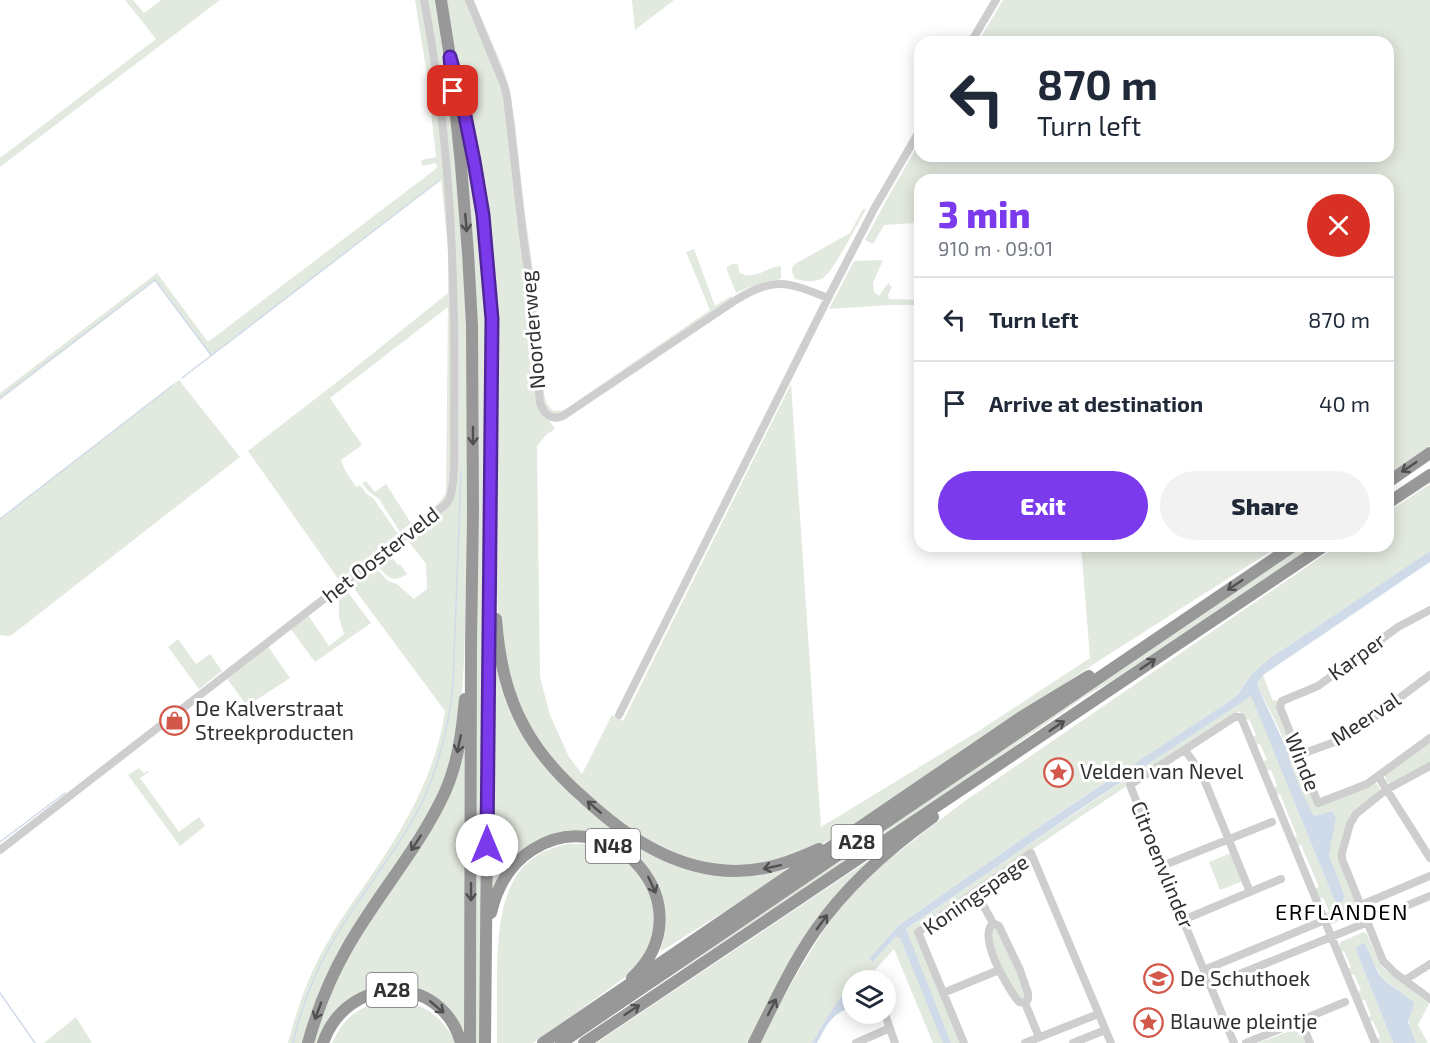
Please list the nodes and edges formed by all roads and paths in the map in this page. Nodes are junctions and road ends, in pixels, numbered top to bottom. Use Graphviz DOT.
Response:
graph roads {
  1 [pos="424,0"];
  2 [pos="441,0"];
  3 [pos="469,0"];
  4 [pos="996,0"];
  5 [pos="975,36"];
  6 [pos="450,57"];
  7 [pos="914,140"];
  8 [pos="828,298"];
  9 [pos="1430,453"];
  10 [pos="1430,475"];
  11 [pos="1394,478"];
  12 [pos="1394,499"];
  13 [pos="1284,552"];
  14 [pos="1315,552"];
  15 [pos="489,558"];
  16 [pos="1430,610"];
  17 [pos="1153,640"];
  18 [pos="471,644"];
  19 [pos="1430,675"];
  20 [pos="1282,701"];
  21 [pos="620,716"];
  22 [pos="1430,738"];
  23 [pos="1185,750"];
  24 [pos="1013,755"];
  25 [pos="1299,755"];
  26 [pos="1430,766"];
  27 [pos="1378,776"];
  28 [pos="1386,790"];
  29 [pos="1277,820"];
  30 [pos="846,838"];
  31 [pos="1228,839"];
  32 [pos="0,850"];
  33 [pos="1430,858"];
  34 [pos="1162,866"];
  35 [pos="1430,876"];
  36 [pos="1281,879"];
  37 [pos="976,892"];
  38 [pos="1250,892"];
  39 [pos="1430,896"];
  40 [pos="1361,905"];
  41 [pos="1382,916"];
  42 [pos="1183,920"];
  43 [pos="1325,920"];
  44 [pos="1368,922"];
  45 [pos="993,923"];
  46 [pos="1331,937"];
  47 [pos="486,941"];
  48 [pos="1430,964"];
  49 [pos="999,970"];
  50 [pos="1204,970"];
  51 [pos="1405,980"];
  52 [pos="1210,986"];
  53 [pos="943,993"];
  54 [pos="1350,999"];
  55 [pos="1430,999"];
  56 [pos="608,1000"];
  57 [pos="1025,1003"];
  58 [pos="1098,1014"];
  59 [pos="1301,1021"];
  60 [pos="889,1024"];
  61 [pos="890,1028"];
  62 [pos="1105,1030"];
  63 [pos="1039,1037"];
  64 [pos="308,1043"];
  65 [pos="324,1043"];
  66 [pos="461,1043"];
  67 [pos="470,1043"];
  68 [pos="485,1043"];
  69 [pos="543,1043"];
  70 [pos="561,1043"];
  71 [pos="584,1043"];
  72 [pos="754,1043"];
  73 [pos="856,1043"];
  74 [pos="895,1043"];
  75 [pos="964,1043"];
  76 [pos="1024,1043"];
  77 [pos="1073,1043"];
  78 [pos="1111,1043"];
  79 [pos="1234,1043"];
  80 [pos="1246,1043"];
  81 [pos="1310,1043"];
  82 [pos="1375,1043"];
  1 -- 32 [label="street, het Oosterveld"];
  2 -- 6 [label="highway, N48"];
  3 -- 8 [label="street, Noorderweg"];
  4 -- 5 [label="street"];
  6 -- 15 [label="highway, N48"];
  6 -- 18 [label="highway, N48, one-way"];
  7 -- 8 [label="street"];
  8 -- 21 [label="street"];
  9 -- 11 [label="highway, one-way"];
  10 -- 12 [label="highway"];
  13 -- 17 [label="highway, A28, one-way"];
  24 -- 14 [label="highway, A28, one-way"];
  30 -- 15 [label="highway, A28, one-way"];
  15 -- 47 [label="highway, N48"];
  16 -- 20 [label="street, Karper"];
  17 -- 30 [label="highway, A28"];
  17 -- 70 [label="highway, A28"];
  18 -- 64 [label="highway, N48, one-way"];
  18 -- 67 [label="highway, N48, one-way"];
  19 -- 25 [label="street, Meerval"];
  20 -- 25 [label="street, Winde"];
  22 -- 27 [label="street, Winde"];
  23 -- 29 [label="street, Citroenvlinder"];
  23 -- 31 [label="street"];
  23 -- 34 [label="street, Citroenvlinder"];
  71 -- 24 [label="highway, A28, one-way"];
  72 -- 24 [label="highway, A28, one-way"];
  25 -- 27 [label="street, Winde"];
  26 -- 28 [label="street"];
  27 -- 28 [label="street"];
  28 -- 33 [label="street"];
  28 -- 40 [label="street"];
  29 -- 31 [label="street"];
  29 -- 43 [label="street, Citroenvlinder"];
  30 -- 56 [label="highway, A28"];
  31 -- 34 [label="street"];
  31 -- 38 [label="street"];
  34 -- 42 [label="street, Citroenvlinder"];
  35 -- 40 [label="street"];
  36 -- 38 [label="street"];
  37 -- 45 [label="street"];
  37 -- 53 [label="street, Koningspage"];
  37 -- 58 [label="street, Koningspage"];
  38 -- 42 [label="street"];
  39 -- 41 [label="street"];
  40 -- 44 [label="street"];
  42 -- 50 [label="street, Citroenvlinder"];
  43 -- 46 [label="street, Citroenvlinder"];
  43 -- 50 [label="street"];
  44 -- 46 [label="street"];
  44 -- 51 [label="street"];
  45 -- 49 [label="street"];
  45 -- 57 [label="street"];
  46 -- 52 [label="street"];
  46 -- 54 [label="street, Citroenvlinder"];
  47 -- 56 [label="highway, N48, one-way"];
  47 -- 68 [label="highway, N48"];
  48 -- 51 [label="street"];
  49 -- 53 [label="street"];
  49 -- 57 [label="street"];
  50 -- 52 [label="street, Citroenvlinder"];
  51 -- 55 [label="street"];
  52 -- 79 [label="street, Citroenvlinder"];
  53 -- 75 [label="street, Koningspage"];
  54 -- 59 [label="street"];
  54 -- 82 [label="street, Citroenvlinder"];
  56 -- 69 [label="highway, A28"];
  57 -- 63 [label="street"];
  58 -- 62 [label="street, Koningspage"];
  58 -- 63 [label="street"];
  59 -- 80 [label="street"];
  59 -- 81 [label="street"];
  60 -- 61 [label="street"];
  61 -- 73 [label="street"];
  61 -- 74 [label="street"];
  62 -- 77 [label="street"];
  62 -- 78 [label="street, Koningspage"];
  63 -- 76 [label="street"];
  65 -- 66 [label="highway, A28, one-way"];
}
